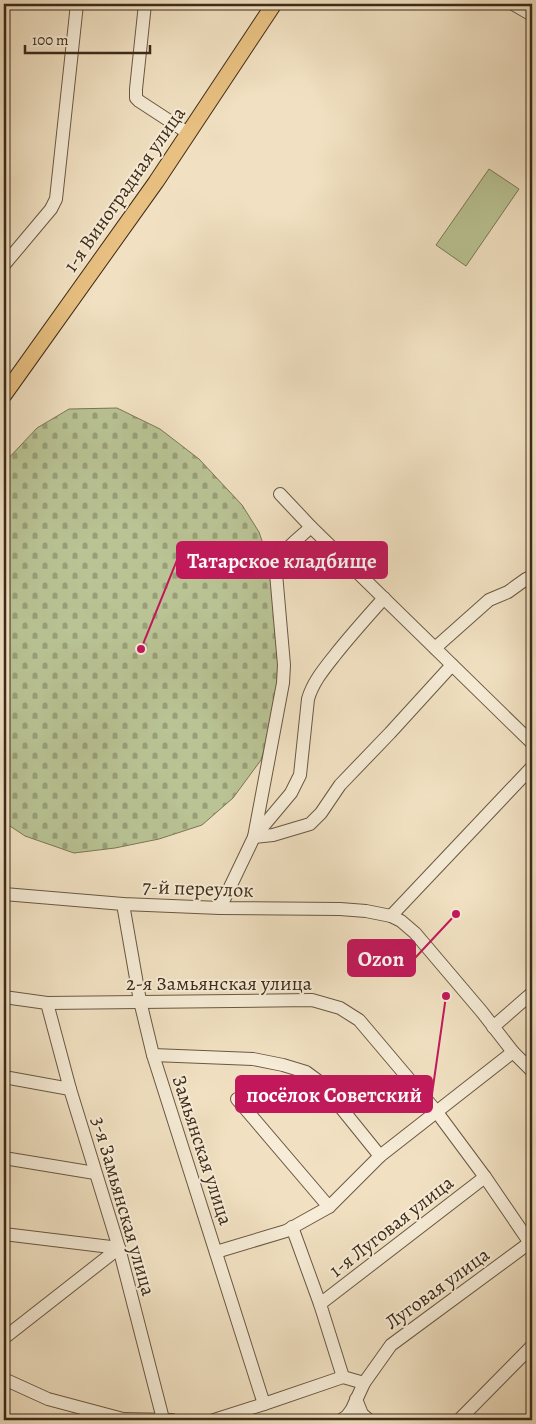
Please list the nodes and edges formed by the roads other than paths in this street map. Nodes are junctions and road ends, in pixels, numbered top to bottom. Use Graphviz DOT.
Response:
graph roads {
  1 [pos="77,4"];
  2 [pos="145,4"];
  3 [pos="272,4"];
  4 [pos="513,4"];
  5 [pos="532,15"];
  6 [pos="188,134"];
  7 [pos="4,266"];
  8 [pos="4,395"];
  9 [pos="280,494"];
  10 [pos="311,527"];
  11 [pos="532,576"];
  12 [pos="384,598"];
  13 [pos="435,648"];
  14 [pos="452,665"];
  15 [pos="532,743"];
  16 [pos="530,774"];
  17 [pos="254,837"];
  18 [pos="4,894"];
  19 [pos="123,904"];
  20 [pos="220,908"];
  21 [pos="391,916"];
  22 [pos="532,993"];
  23 [pos="4,997"];
  24 [pos="140,1001"];
  25 [pos="47,1003"];
  26 [pos="493,1027"];
  27 [pos="514,1052"];
  28 [pos="153,1055"];
  29 [pos="532,1071"];
  30 [pos="4,1077"];
  31 [pos="70,1090"];
  32 [pos="237,1099"];
  33 [pos="436,1111"];
  34 [pos="380,1156"];
  35 [pos="4,1158"];
  36 [pos="95,1173"];
  37 [pos="485,1177"];
  38 [pos="329,1207"];
  39 [pos="292,1227"];
  40 [pos="4,1234"];
  41 [pos="531,1242"];
  42 [pos="119,1248"];
  43 [pos="216,1252"];
  44 [pos="320,1304"];
  45 [pos="4,1338"];
  46 [pos="532,1346"];
  47 [pos="343,1376"];
  48 [pos="4,1378"];
  49 [pos="364,1383"];
  50 [pos="356,1399"];
  51 [pos="264,1404"];
  52 [pos="123,1420"];
  53 [pos="167,1420"];
  54 [pos="214,1420"];
  55 [pos="341,1420"];
  56 [pos="369,1420"];
  57 [pos="459,1420"];
  1 -- 7 [label="street"];
  2 -- 6 [label="street"];
  3 -- 6 [label="main road, 1-я Виноградная улица"];
  4 -- 5 [label="street"];
  6 -- 8 [label="main road, 1-я Виноградная улица"];
  9 -- 10 [label="street"];
  10 -- 12 [label="street"];
  10 -- 17 [label="street"];
  11 -- 13 [label="street"];
  12 -- 13 [label="street"];
  12 -- 17 [label="street"];
  13 -- 14 [label="street"];
  14 -- 15 [label="street"];
  14 -- 17 [label="street"];
  16 -- 21 [label="street"];
  17 -- 20 [label="street"];
  18 -- 19 [label="street, 7-й переулок"];
  19 -- 20 [label="street, 7-й переулок"];
  19 -- 24 [label="street, Замьянская улица"];
  20 -- 21 [label="street, 7-й переулок"];
  21 -- 26 [label="street"];
  22 -- 26 [label="street"];
  23 -- 25 [label="street, 2-я Замьянская улица"];
  24 -- 25 [label="street, 2-я Замьянская улица"];
  24 -- 28 [label="street, Замьянская улица"];
  24 -- 33 [label="street, 2-я Замьянская улица"];
  25 -- 31 [label="street, 3-я Замьянская улица"];
  26 -- 27 [label="street"];
  27 -- 29 [label="street"];
  27 -- 33 [label="street"];
  28 -- 34 [label="street"];
  28 -- 43 [label="street, Замьянская улица"];
  30 -- 31 [label="street"];
  31 -- 36 [label="street, 3-я Замьянская улица"];
  32 -- 38 [label="street"];
  33 -- 34 [label="street"];
  33 -- 37 [label="street, 2-я Замьянская улица"];
  34 -- 38 [label="street"];
  35 -- 36 [label="street"];
  36 -- 42 [label="street, 3-я Замьянская улица"];
  37 -- 41 [label="street, 2-я Замьянская улица"];
  37 -- 44 [label="street, 1-я Луговая улица"];
  38 -- 39 [label="street"];
  39 -- 43 [label="street"];
  39 -- 44 [label="street"];
  40 -- 42 [label="street"];
  41 -- 49 [label="street, Луговая улица"];
  42 -- 45 [label="street"];
  42 -- 53 [label="street, 3-я Замьянская улица"];
  43 -- 51 [label="street, Замьянская улица"];
  44 -- 47 [label="street"];
  46 -- 57 [label="street"];
  47 -- 49 [label="street"];
  47 -- 51 [label="street"];
  48 -- 52 [label="street"];
  49 -- 50 [label="street, Луговая улица"];
  50 -- 55 [label="street, Луговая улица"];
  50 -- 56 [label="street"];
  51 -- 54 [label="street"];
  52 -- 53 [label="street"];
}
